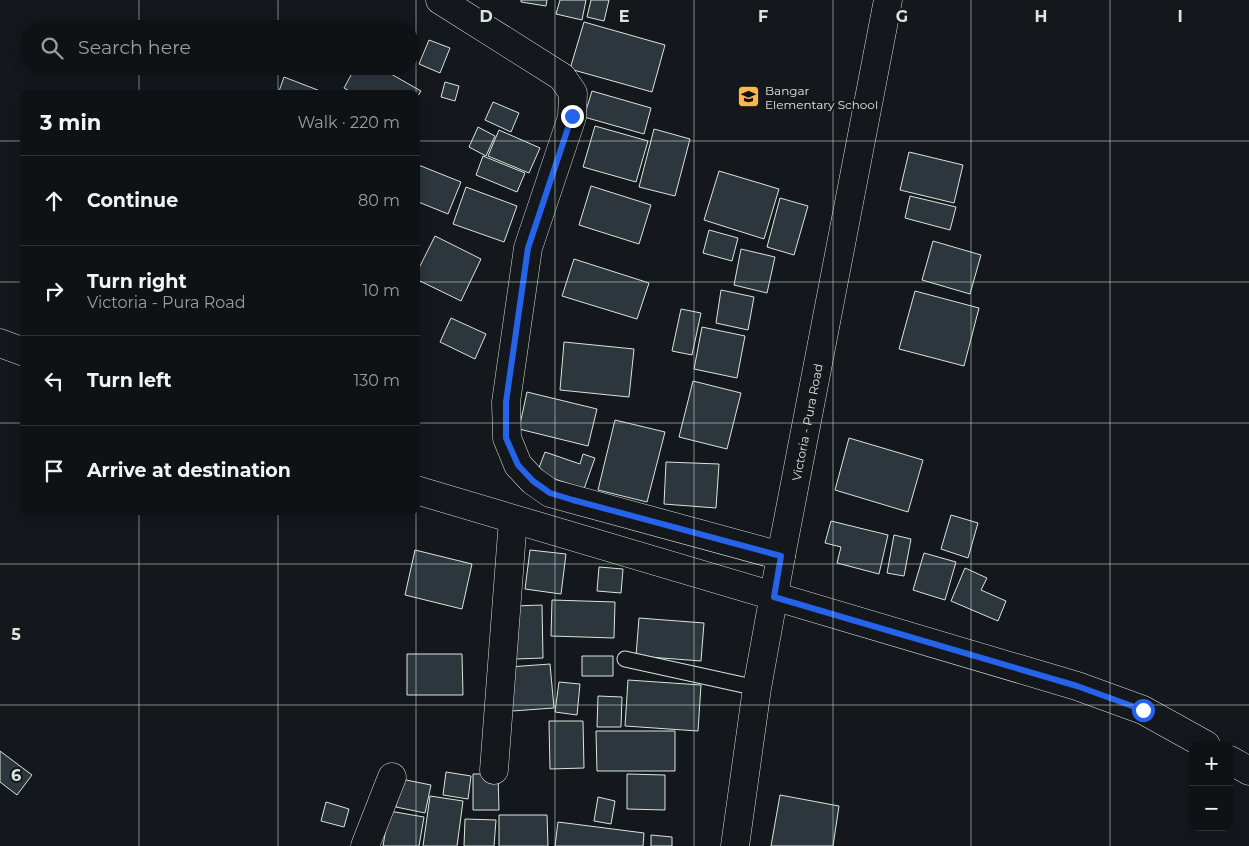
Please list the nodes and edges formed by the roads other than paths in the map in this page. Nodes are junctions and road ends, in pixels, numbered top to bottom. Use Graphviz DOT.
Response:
graph roads {
  1 [pos="440,0"];
  2 [pos="888,0"];
  3 [pos="0,343"];
  4 [pos="20,350"];
  5 [pos="420,491"];
  6 [pos="513,518"];
  7 [pos="781,556"];
  8 [pos="774,597"];
  9 [pos="625,659"];
  10 [pos="757,688"];
  11 [pos="1199,741"];
  12 [pos="1234,762"];
  13 [pos="494,770"];
  14 [pos="1249,771"];
  15 [pos="392,777"];
  16 [pos="365,846"];
  17 [pos="735,846"];
  1 -- 7 [label="street"];
  2 -- 7 [label="street, Victoria - Pura Road"];
  3 -- 4 [label="street"];
  5 -- 6 [label="street"];
  6 -- 8 [label="street"];
  6 -- 13 [label="street"];
  7 -- 8 [label="street, Victoria - Pura Road"];
  8 -- 10 [label="street, Victoria - Pura Road"];
  8 -- 11 [label="street"];
  9 -- 10 [label="lane"];
  10 -- 17 [label="street, Victoria - Pura Road"];
  12 -- 14 [label="street"];
  15 -- 16 [label="street"];
}
